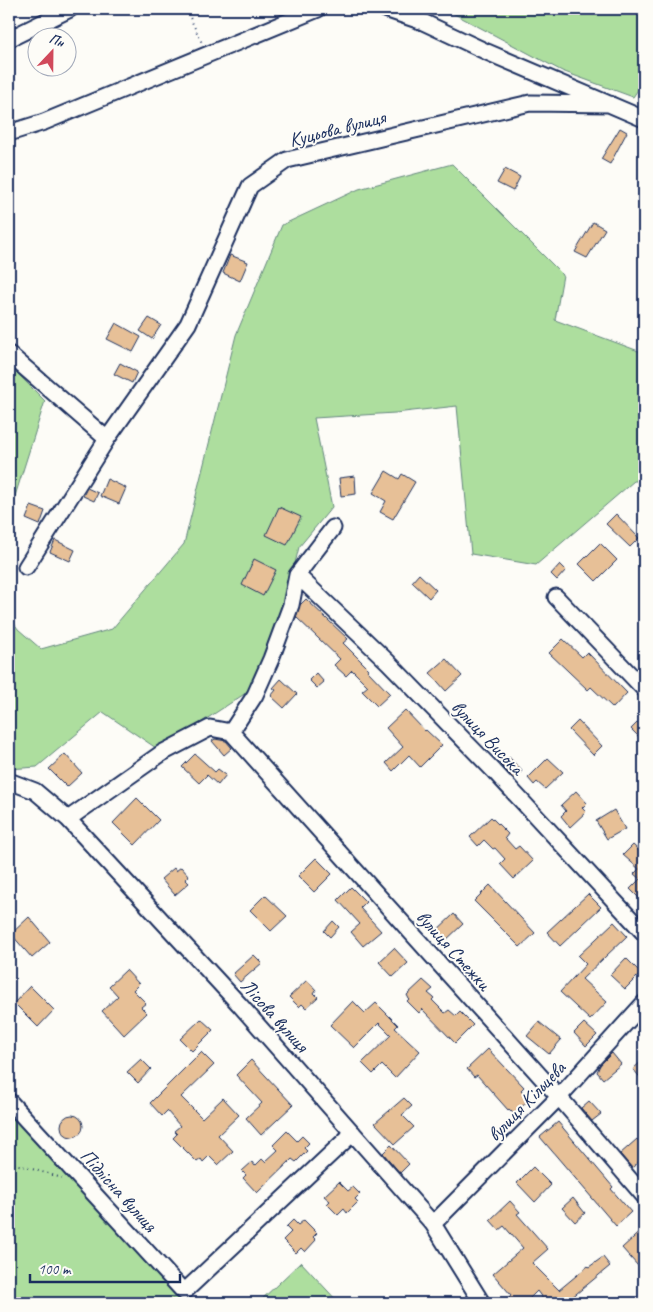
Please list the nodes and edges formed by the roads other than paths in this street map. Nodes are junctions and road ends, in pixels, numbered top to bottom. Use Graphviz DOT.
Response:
graph roads {
  1 [pos="70,9"];
  2 [pos="318,9"];
  3 [pos="385,9"];
  4 [pos="9,39"];
  5 [pos="610,104"];
  6 [pos="644,119"];
  7 [pos="9,133"];
  8 [pos="9,354"];
  9 [pos="106,439"];
  10 [pos="333,528"];
  11 [pos="26,567"];
  12 [pos="297,574"];
  13 [pos="556,597"];
  14 [pos="644,689"];
  15 [pos="231,732"];
  16 [pos="9,781"];
  17 [pos="68,819"];
  18 [pos="644,933"];
  19 [pos="644,1003"];
  20 [pos="560,1097"];
  21 [pos="9,1101"];
  22 [pos="353,1133"];
  23 [pos="644,1196"];
  24 [pos="433,1224"];
  25 [pos="482,1303"];
  1 -- 4 [label="street"];
  2 -- 7 [label="street"];
  3 -- 5 [label="street"];
  5 -- 6 [label="street"];
  5 -- 9 [label="street, Куцьова вулиця"];
  8 -- 9 [label="street"];
  9 -- 11 [label="street, Куцьова вулиця"];
  10 -- 12 [label="street"];
  12 -- 15 [label="street"];
  12 -- 18 [label="street, вулиця Висока"];
  13 -- 14 [label="street"];
  15 -- 17 [label="street"];
  15 -- 20 [label="street, вулиця Стежки"];
  16 -- 17 [label="street, Лісова вулиця"];
  17 -- 22 [label="street, Лісова вулиця"];
  19 -- 20 [label="street, вулиця Кільцева"];
  20 -- 23 [label="street, вулиця Стежки"];
  20 -- 24 [label="street, вулиця Кільцева"];
  21 -- 22 [label="street, Підлісна вулиця"];
  22 -- 24 [label="street, Лісова вулиця"];
  24 -- 25 [label="street, Лісова вулиця"];
}
